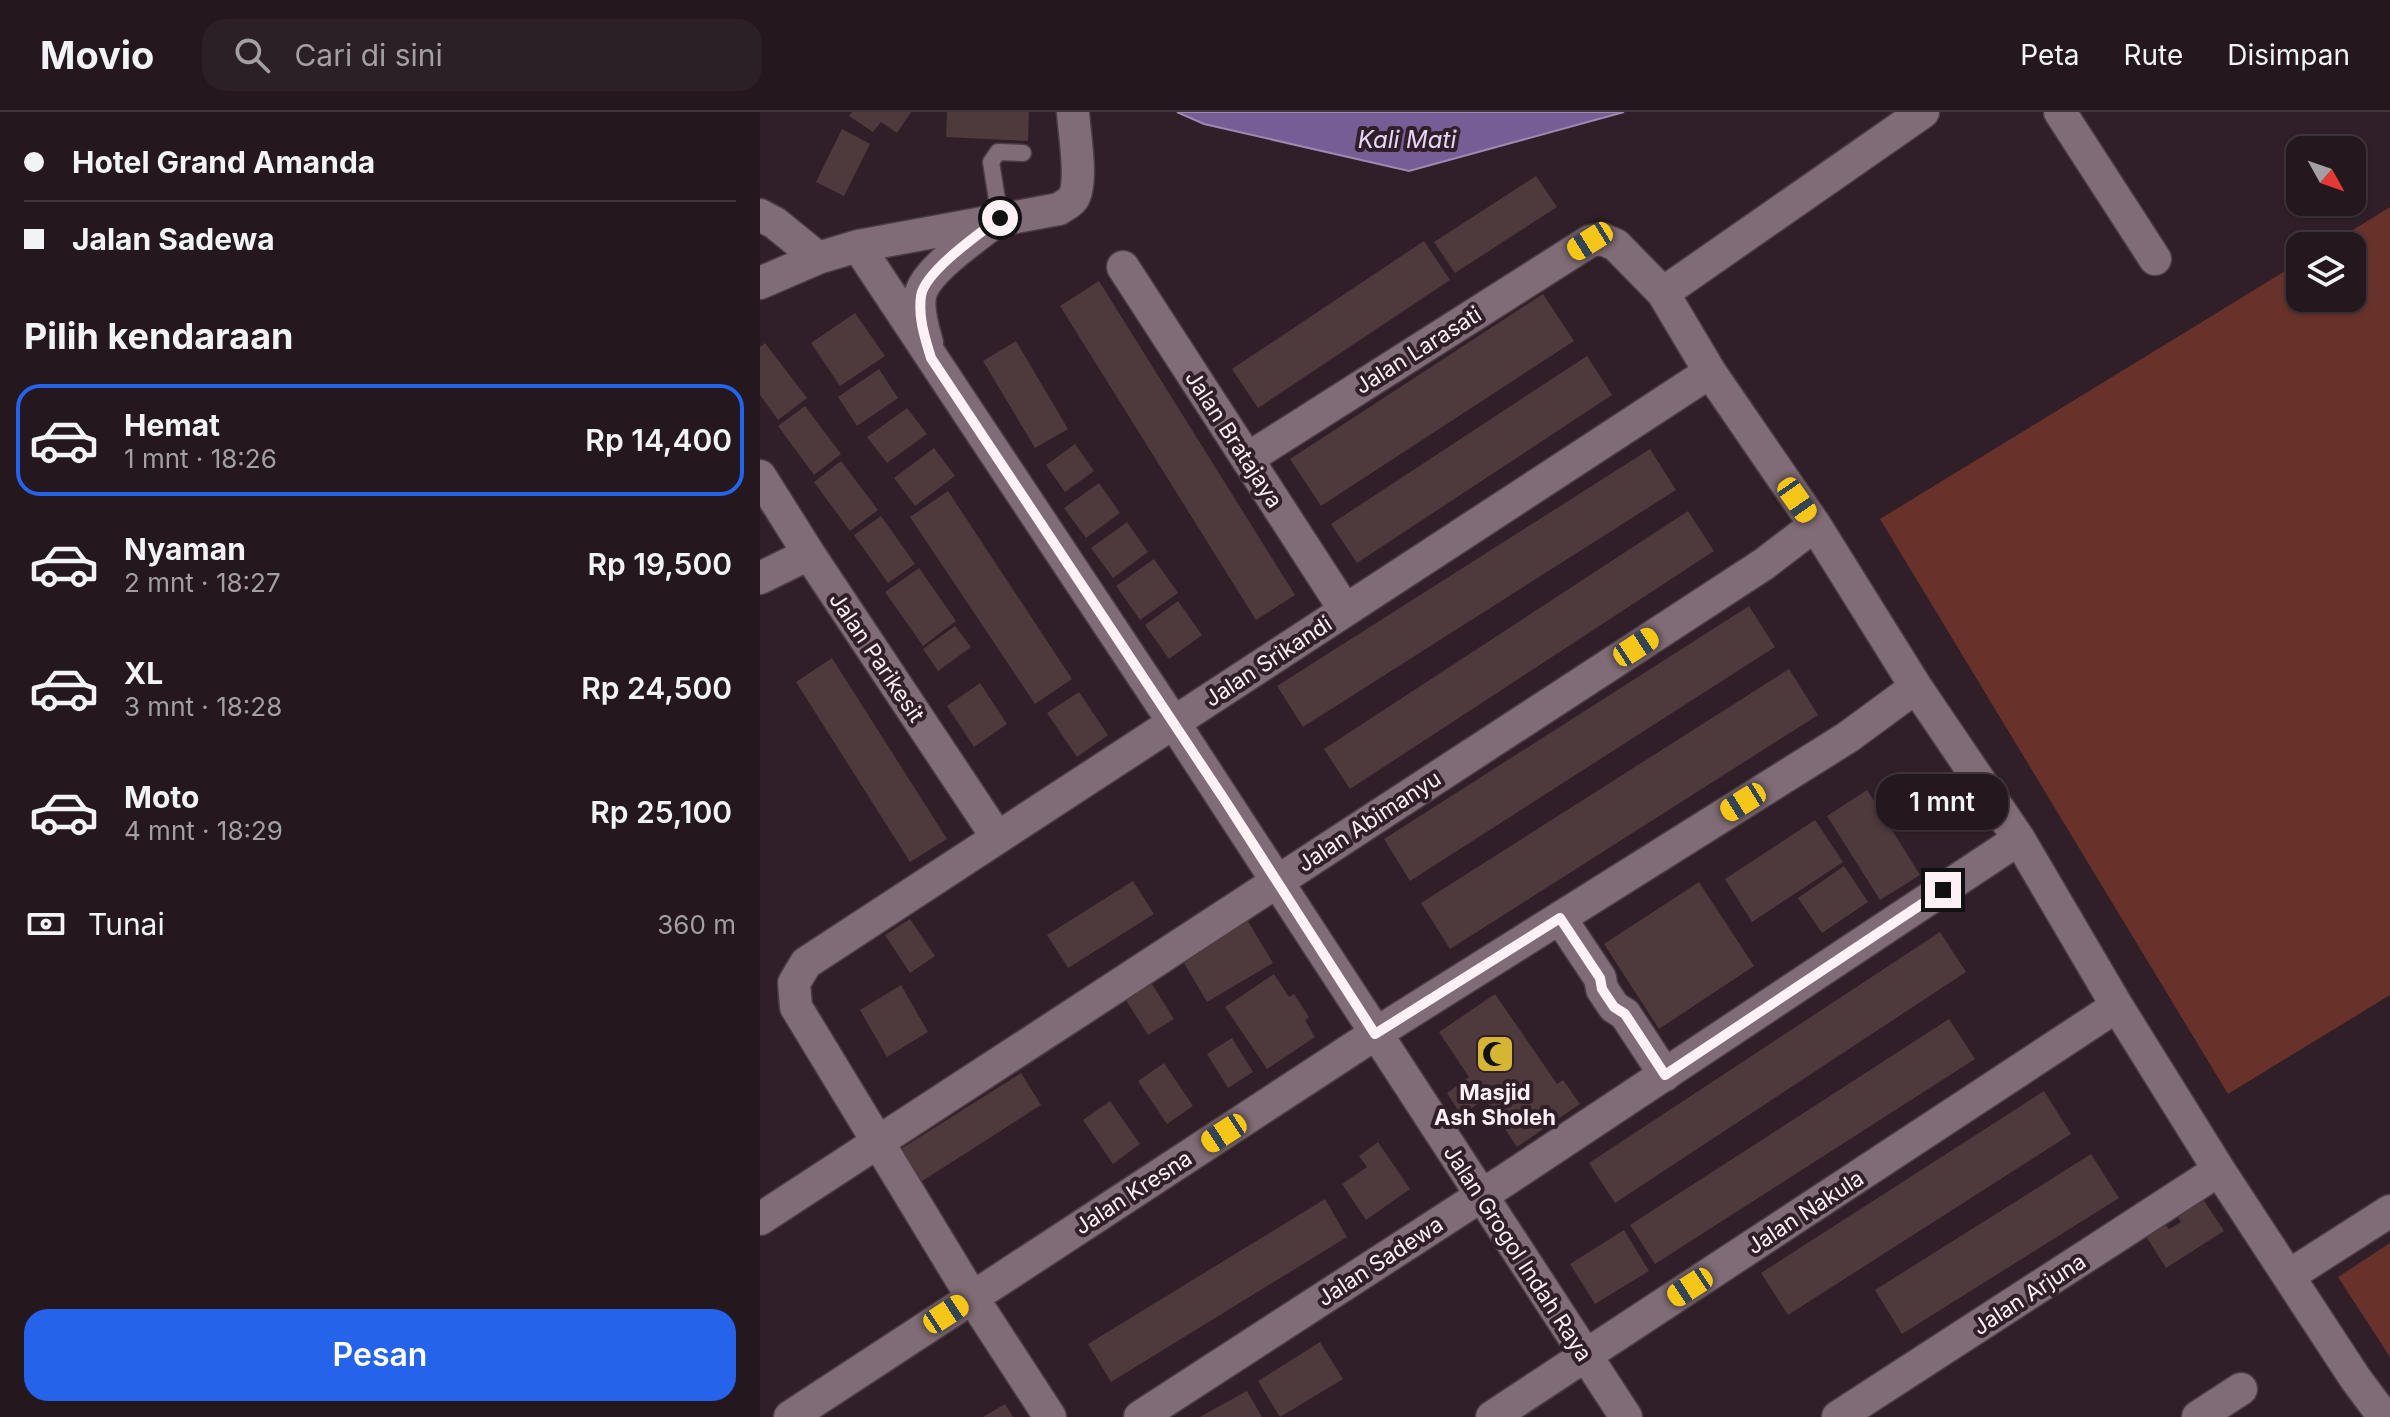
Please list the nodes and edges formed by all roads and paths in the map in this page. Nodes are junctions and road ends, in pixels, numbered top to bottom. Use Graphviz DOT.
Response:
graph roads {
  1 [pos="1073,112"];
  2 [pos="1923,112"];
  3 [pos="2060,112"];
  4 [pos="1023,153"];
  5 [pos="760,215"];
  6 [pos="1000,218"];
  7 [pos="858,246"];
  8 [pos="818,258"];
  9 [pos="2155,259"];
  10 [pos="1123,267"];
  11 [pos="760,283"];
  12 [pos="1663,293"];
  13 [pos="931,358"];
  14 [pos="1710,372"];
  15 [pos="1247,459"];
  16 [pos="760,476"];
  17 [pos="1815,525"];
  18 [pos="809,554"];
  19 [pos="760,578"];
  20 [pos="1345,610"];
  21 [pos="1916,687"];
  22 [pos="1174,723"];
  23 [pos="997,837"];
  24 [pos="2019,839"];
  25 [pos="1277,880"];
  26 [pos="1560,918"];
  27 [pos="2117,1006"];
  28 [pos="1375,1034"];
  29 [pos="1665,1075"];
  30 [pos="876,1141"];
  31 [pos="2219,1170"];
  32 [pos="1481,1196"];
  33 [pos="2390,1211"];
  34 [pos="760,1219"];
  35 [pos="2290,1275"];
  36 [pos="972,1297"];
  37 [pos="1586,1356"];
  38 [pos="2241,1389"];
  39 [pos="790,1417"];
  40 [pos="1050,1417"];
  41 [pos="1140,1417"];
  42 [pos="1492,1417"];
  43 [pos="1626,1417"];
  44 [pos="1838,1417"];
  45 [pos="2198,1417"];
  46 [pos="2384,1417"];
  1 -- 6 [label="street"];
  2 -- 12 [label="street"];
  3 -- 9 [label="street"];
  4 -- 6 [label="lane"];
  5 -- 8 [label="street"];
  6 -- 7 [label="street"];
  6 -- 13 [label="street"];
  7 -- 8 [label="street"];
  7 -- 13 [label="street, Jalan Grogol Indah Raya"];
  8 -- 11 [label="street"];
  10 -- 15 [label="street, Jalan Bratajaya"];
  12 -- 14 [label="street"];
  12 -- 15 [label="street, Jalan Larasati"];
  13 -- 22 [label="street, Jalan Grogol Indah Raya"];
  14 -- 17 [label="street"];
  14 -- 20 [label="street, Jalan Srikandi"];
  15 -- 20 [label="street, Jalan Bratajaya"];
  16 -- 18 [label="street, Jalan Parikesit"];
  17 -- 21 [label="street"];
  17 -- 25 [label="street, Jalan Abimanyu"];
  18 -- 19 [label="street"];
  18 -- 23 [label="street, Jalan Parikesit"];
  20 -- 22 [label="street, Jalan Srikandi"];
  21 -- 24 [label="street"];
  21 -- 26 [label="street, Jalan Kresna"];
  22 -- 23 [label="street, Jalan Srikandi"];
  22 -- 25 [label="street, Jalan Grogol Indah Raya"];
  23 -- 30 [label="street, Jalan Srikandi"];
  24 -- 27 [label="street"];
  24 -- 29 [label="street, Jalan Sadewa"];
  25 -- 28 [label="street, Jalan Grogol Indah Raya"];
  25 -- 30 [label="street, Jalan Abimanyu"];
  26 -- 28 [label="street, Jalan Kresna"];
  26 -- 29 [label="street"];
  27 -- 31 [label="street"];
  27 -- 37 [label="street, Jalan Nakula"];
  28 -- 32 [label="street, Jalan Grogol Indah Raya"];
  28 -- 36 [label="street, Jalan Kresna"];
  29 -- 32 [label="street, Jalan Sadewa"];
  30 -- 34 [label="street, Jalan Abimanyu"];
  30 -- 36 [label="street"];
  31 -- 35 [label="street"];
  31 -- 44 [label="street, Jalan Arjuna"];
  32 -- 37 [label="street, Jalan Grogol Indah Raya"];
  32 -- 41 [label="street, Jalan Sadewa"];
  33 -- 35 [label="street"];
  35 -- 46 [label="street"];
  36 -- 39 [label="street, Jalan Kresna"];
  36 -- 40 [label="street"];
  37 -- 42 [label="street, Jalan Nakula"];
  37 -- 43 [label="street, Jalan Grogol Indah Raya"];
  38 -- 45 [label="street"];
}
